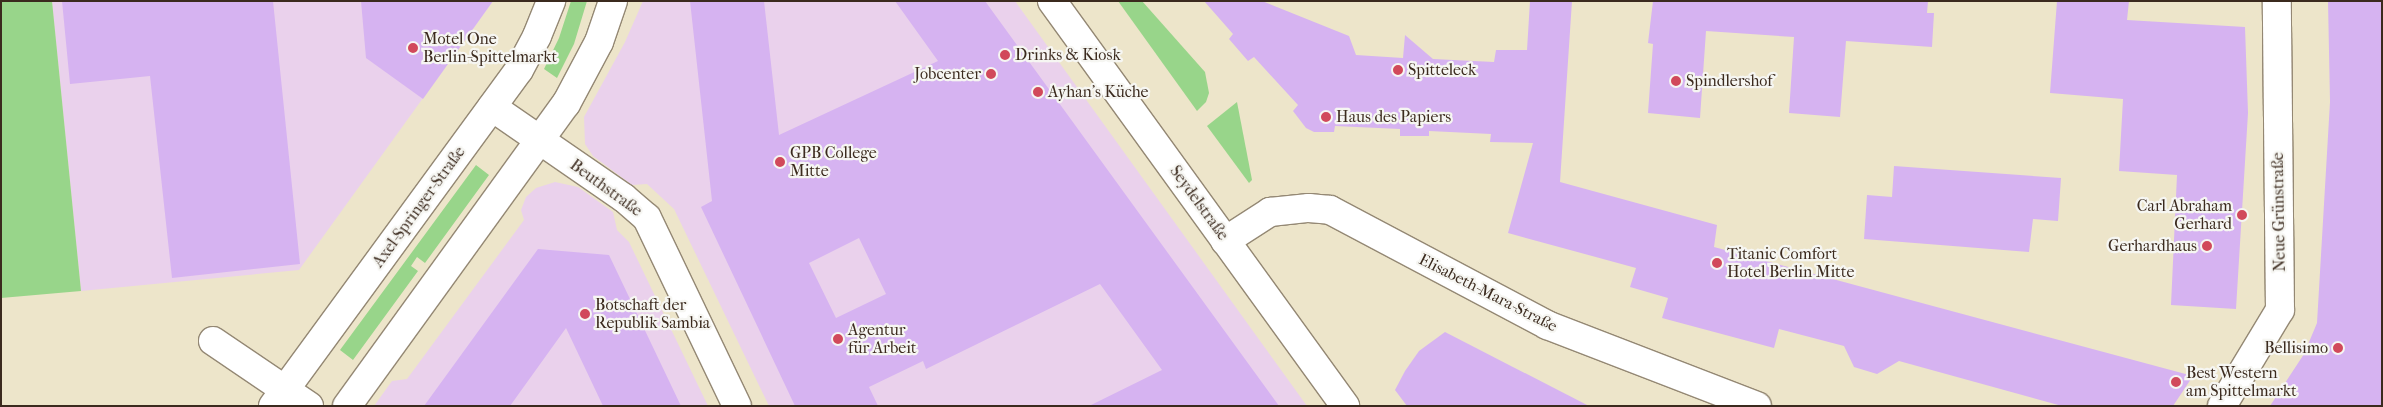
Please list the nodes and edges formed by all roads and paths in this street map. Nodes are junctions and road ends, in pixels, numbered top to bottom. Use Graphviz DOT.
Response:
graph roads {
  1 [pos="551,1"];
  2 [pos="613,1"];
  3 [pos="1052,1"];
  4 [pos="2277,1"];
  5 [pos="492,108"];
  6 [pos="540,141"];
  7 [pos="1225,241"];
  8 [pos="213,341"];
  9 [pos="279,397"];
  10 [pos="309,406"];
  11 [pos="347,406"];
  12 [pos="737,406"];
  13 [pos="1345,406"];
  14 [pos="1757,406"];
  15 [pos="2222,406"];
  1 -- 5 [label="street, Axel-Springer-Straße"];
  2 -- 6 [label="street"];
  3 -- 7 [label="street, Seydelstraße"];
  4 -- 15 [label="street, Neue Grünstraße"];
  5 -- 6 [label="street, Beuthstraße"];
  5 -- 9 [label="street, Axel-Springer-Straße"];
  6 -- 11 [label="street"];
  6 -- 12 [label="street, Beuthstraße"];
  7 -- 13 [label="street, Seydelstraße"];
  7 -- 14 [label="street, Elisabeth-Mara-Straße"];
  8 -- 9 [label="street"];
  9 -- 10 [label="street"];
}
